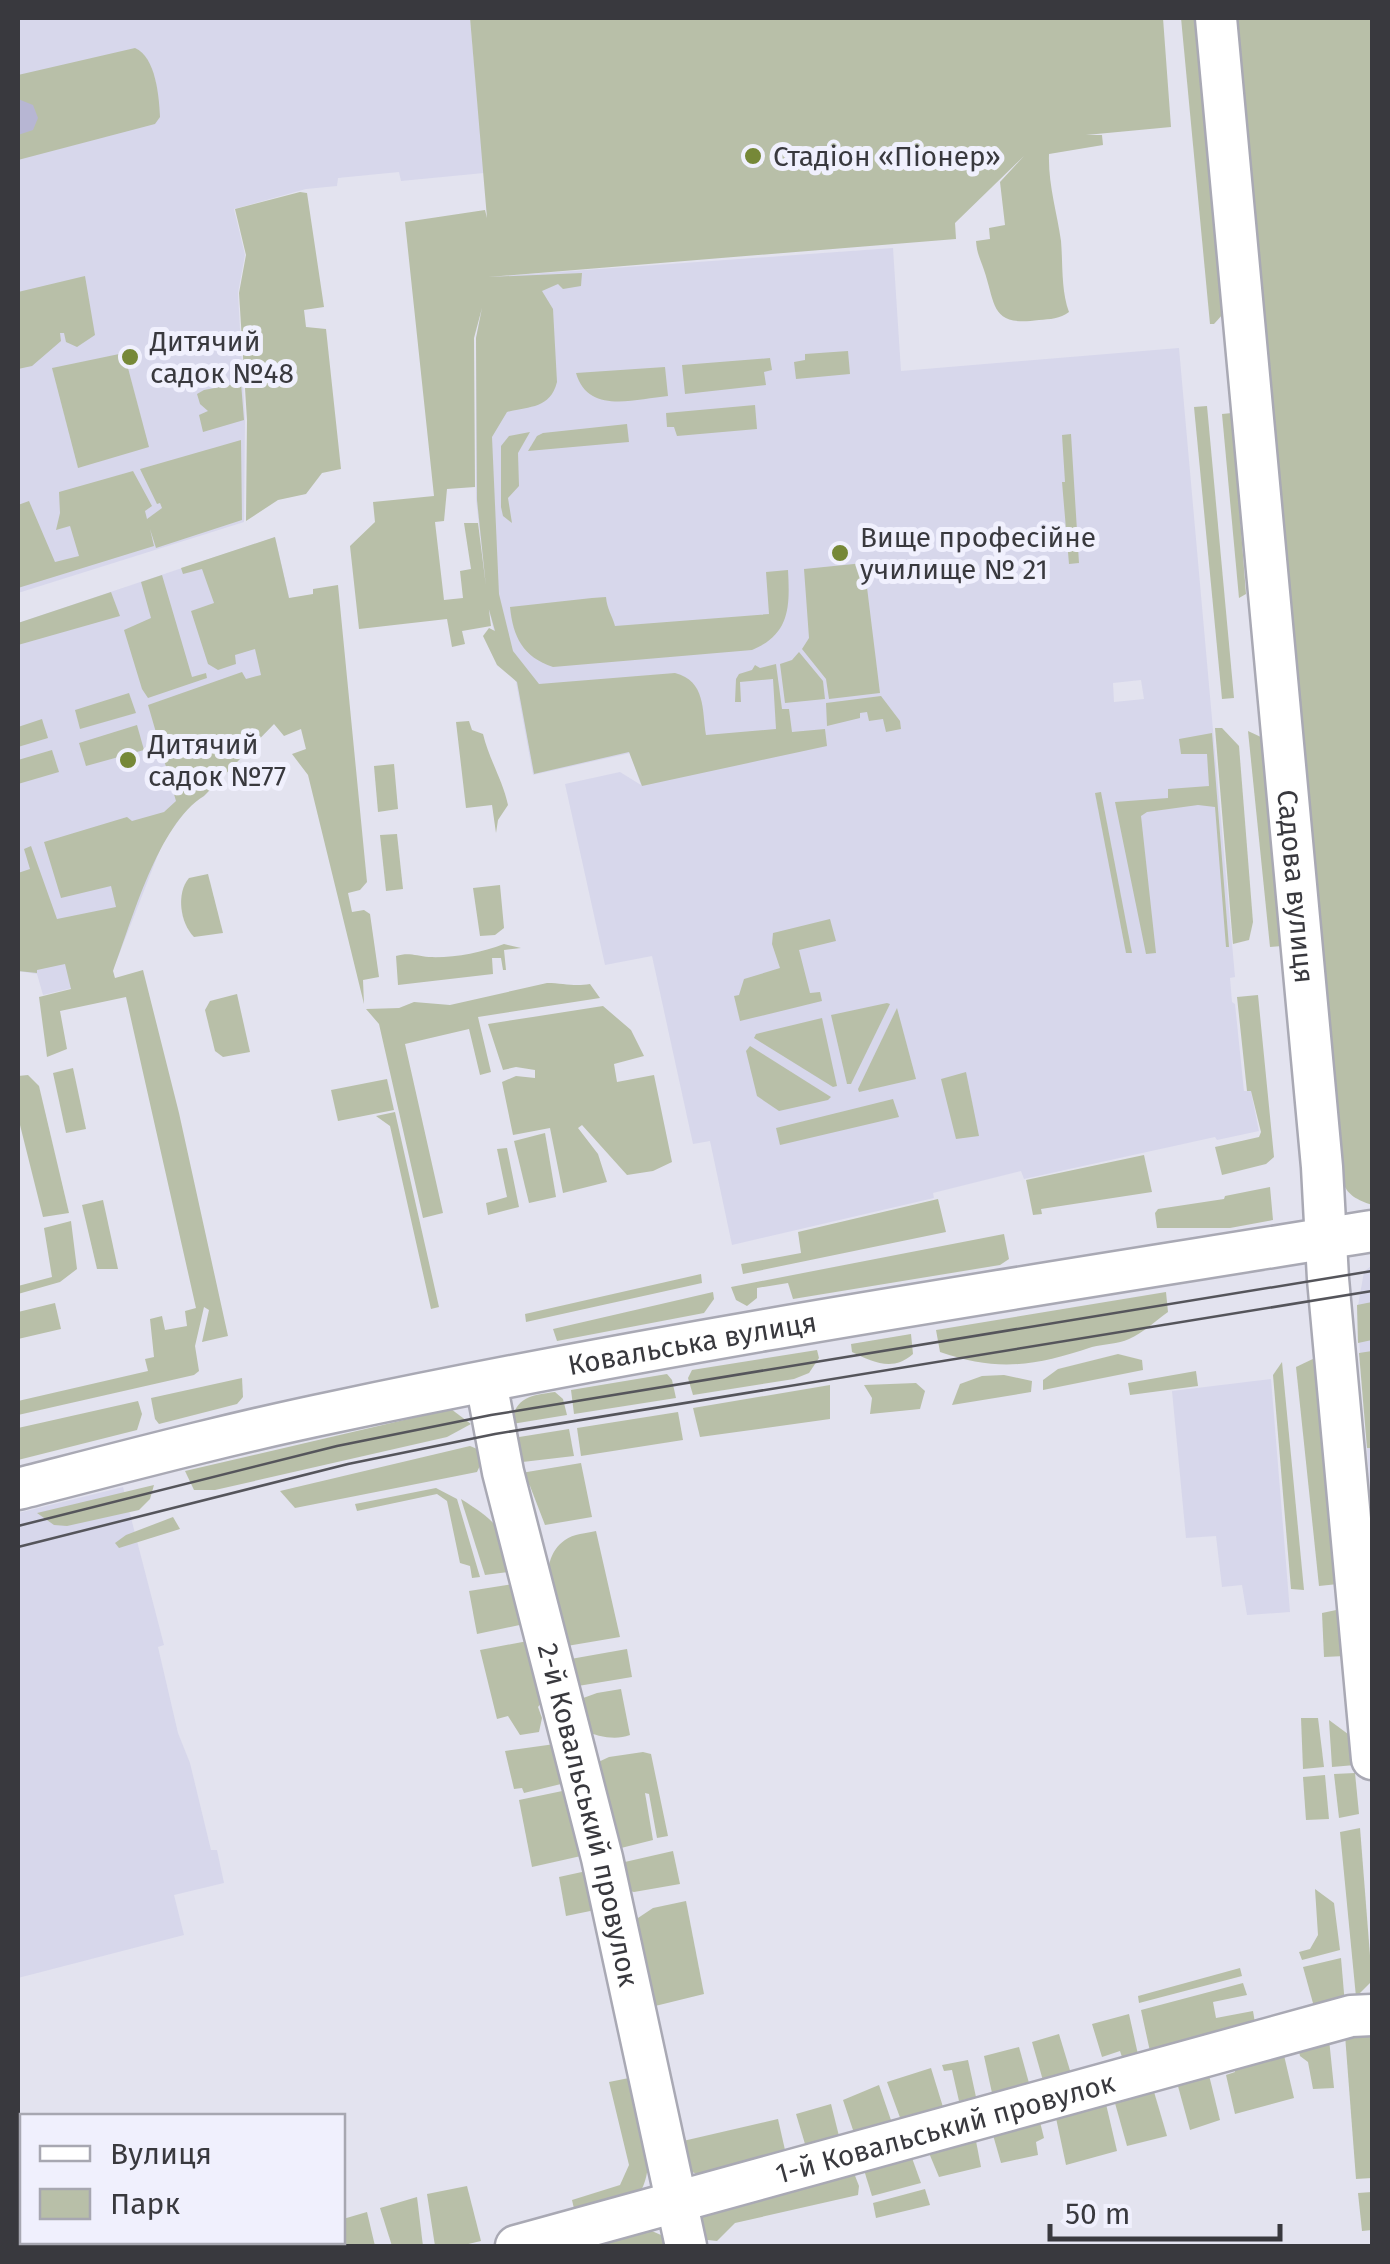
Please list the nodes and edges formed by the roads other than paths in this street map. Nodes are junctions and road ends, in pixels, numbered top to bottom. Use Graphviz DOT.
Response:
graph roads {
  1 [pos="1216,18"];
  2 [pos="1372,1231"];
  3 [pos="1326,1238"];
  4 [pos="486,1382"];
  5 [pos="18,1489"];
  6 [pos="1372,1759"];
  7 [pos="1372,2014"];
  8 [pos="676,2202"];
  9 [pos="516,2246"];
  10 [pos="686,2246"];
  1 -- 3 [label="street, Садова вулиця"];
  2 -- 3 [label="street, Ковальська вулиця"];
  3 -- 4 [label="street, Ковальська вулиця"];
  3 -- 6 [label="street, Садова вулиця"];
  4 -- 5 [label="street, Ковальська вулиця"];
  4 -- 8 [label="street, 2-й Ковальський провулок"];
  7 -- 8 [label="street, 1-й Ковальський провулок"];
  8 -- 9 [label="street, 1-й Ковальський провулок"];
  8 -- 10 [label="street, 2-й Ковальський провулок"];
}
